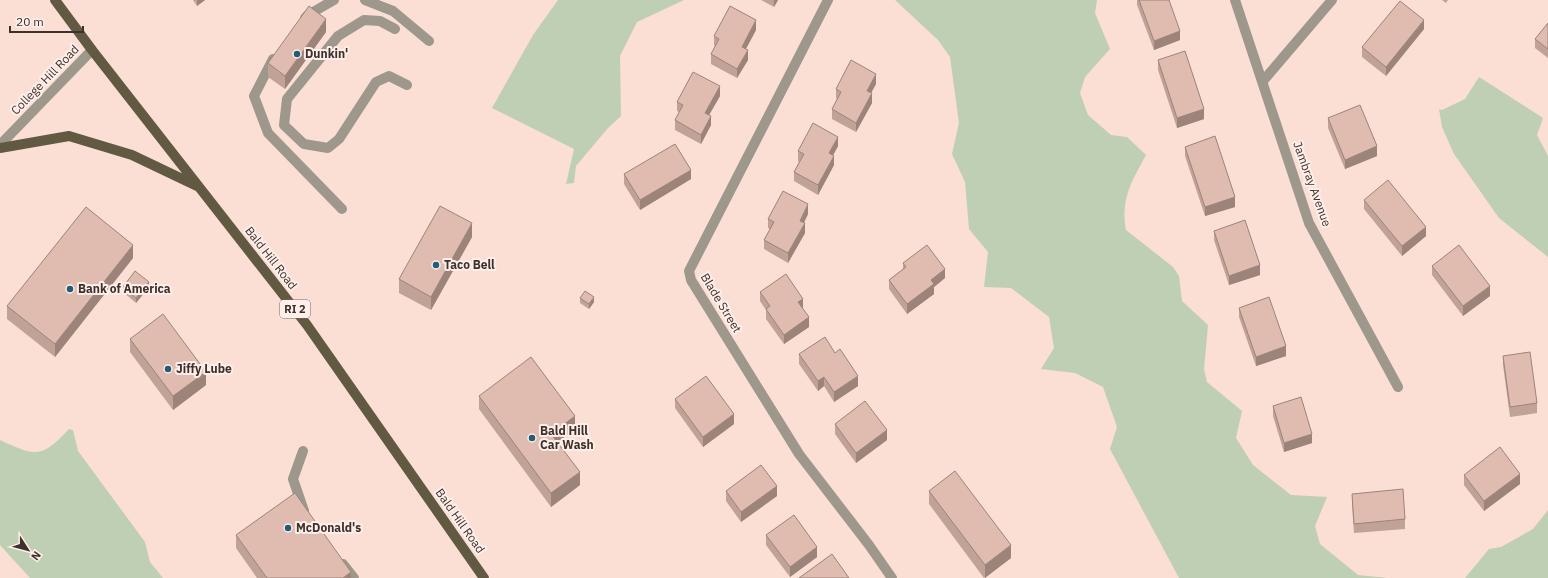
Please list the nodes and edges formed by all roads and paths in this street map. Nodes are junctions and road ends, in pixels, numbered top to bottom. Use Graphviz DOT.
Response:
graph roads {
  1 [pos="55,0"];
  2 [pos="334,0"];
  3 [pos="365,0"];
  4 [pos="828,0"];
  5 [pos="1235,0"];
  6 [pos="1332,0"];
  7 [pos="299,26"];
  8 [pos="395,29"];
  9 [pos="429,41"];
  10 [pos="92,50"];
  11 [pos="278,53"];
  12 [pos="1263,81"];
  13 [pos="406,85"];
  14 [pos="0,145"];
  15 [pos="0,148"];
  16 [pos="200,188"];
  17 [pos="342,209"];
  18 [pos="1398,388"];
  19 [pos="303,451"];
  20 [pos="310,521"];
  21 [pos="336,555"];
  22 [pos="354,578"];
  23 [pos="484,578"];
  24 [pos="892,578"];
  1 -- 10 [label="main road, Bald Hill Road / RI 2"];
  2 -- 7 [label="street"];
  3 -- 9 [label="street"];
  4 -- 24 [label="street, Blade Street"];
  5 -- 12 [label="street, Jambray Avenue"];
  6 -- 12 [label="street"];
  8 -- 13 [label="street"];
  10 -- 14 [label="street, College Hill Road"];
  10 -- 16 [label="main road, Bald Hill Road / RI 2"];
  11 -- 17 [label="street"];
  12 -- 18 [label="street, Jambray Avenue"];
  15 -- 16 [label="main road"];
  16 -- 23 [label="main road, Bald Hill Road / RI 2"];
  19 -- 20 [label="street"];
  21 -- 22 [label="street"];
}
